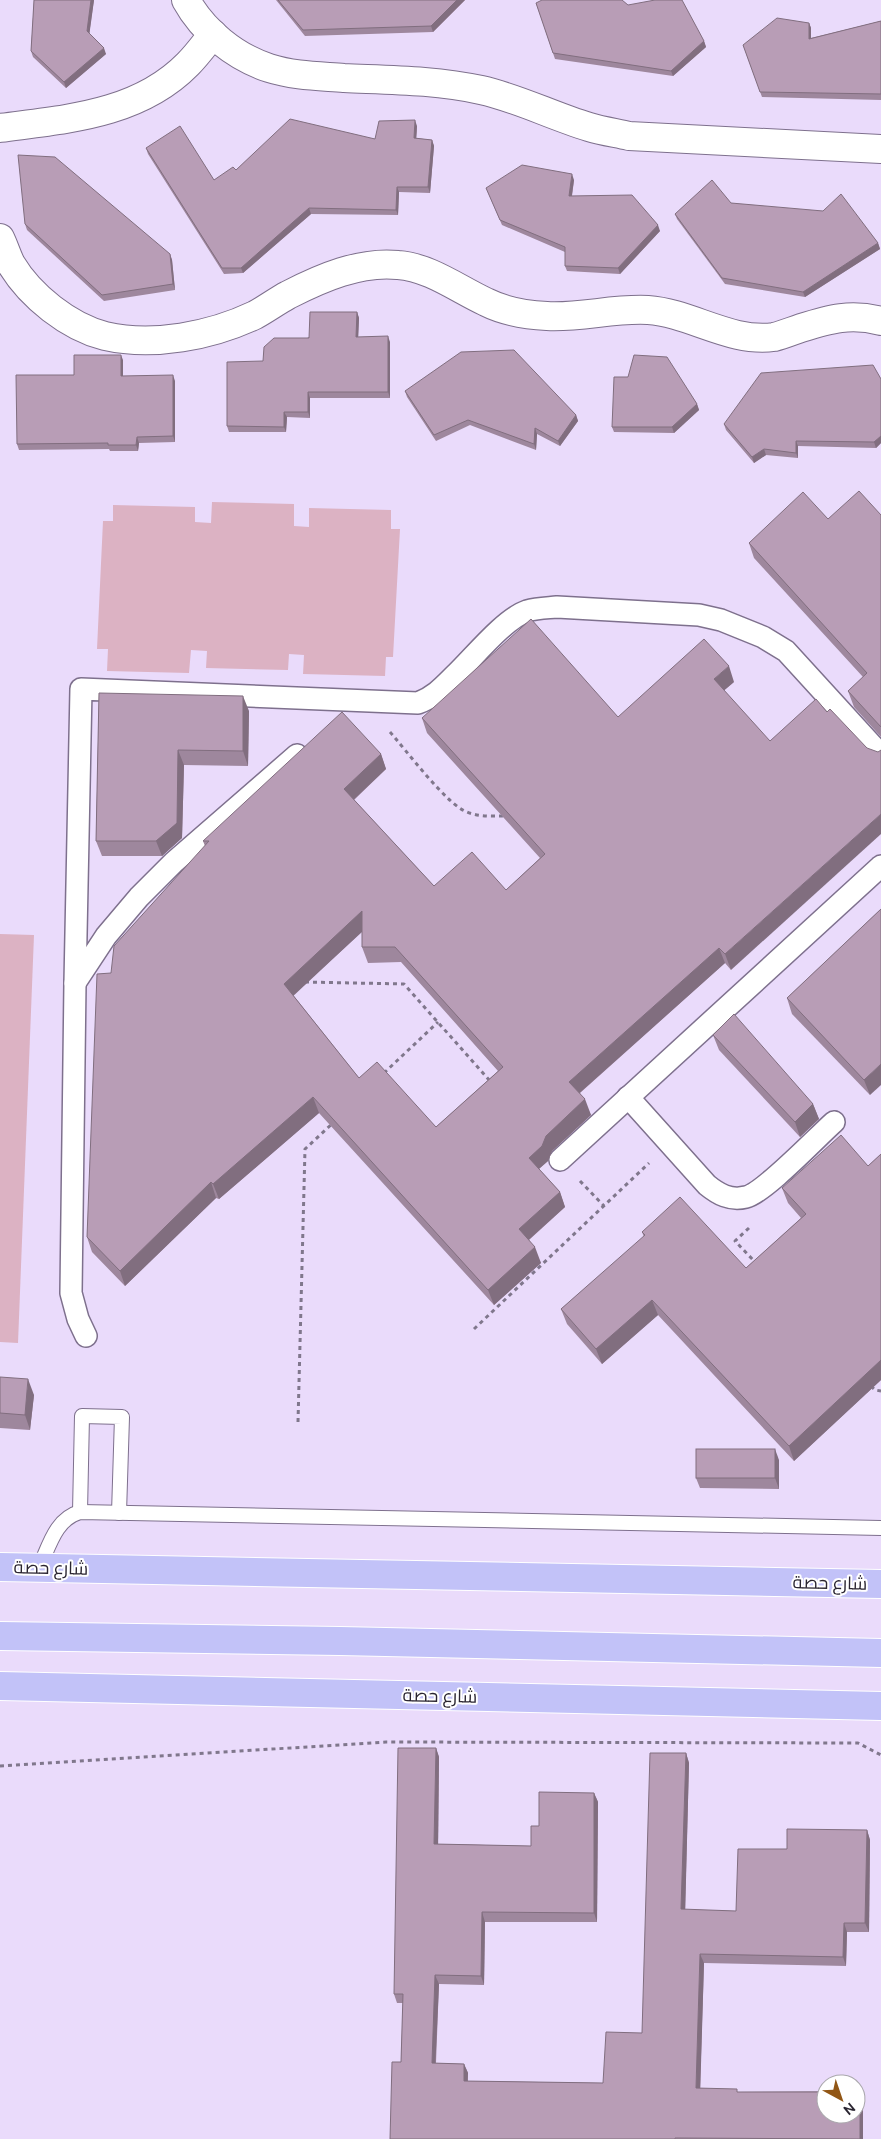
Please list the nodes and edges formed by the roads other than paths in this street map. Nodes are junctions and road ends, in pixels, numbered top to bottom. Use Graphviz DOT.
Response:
graph roads {
  1 [pos="186,0"];
  2 [pos="213,34"];
  3 [pos="0,128"];
  4 [pos="881,149"];
  5 [pos="0,238"];
  6 [pos="881,321"];
  7 [pos="361,699"];
  8 [pos="339,719"];
  9 [pos="309,745"];
  10 [pos="881,755"];
  11 [pos="881,866"];
  12 [pos="75,983"];
  13 [pos="628,1097"];
  14 [pos="834,1122"];
  15 [pos="560,1160"];
  16 [pos="86,1336"];
  17 [pos="80,1512"];
  18 [pos="119,1513"];
  19 [pos="881,1528"];
  20 [pos="0,1567"];
  21 [pos="39,1568"];
  22 [pos="881,1584"];
  23 [pos="0,1636"];
  24 [pos="881,1653"];
  25 [pos="0,1686"];
  26 [pos="34,1687"];
  27 [pos="0,1695"];
  28 [pos="881,1706"];
  1 -- 2 [label="street"];
  2 -- 3 [label="street"];
  2 -- 4 [label="street"];
  5 -- 6 [label="street"];
  7 -- 8 [label="street"];
  7 -- 10 [label="street"];
  7 -- 12 [label="street"];
  9 -- 12 [label="street"];
  11 -- 13 [label="street"];
  12 -- 16 [label="street"];
  13 -- 14 [label="street"];
  13 -- 15 [label="street"];
  17 -- 18 [label="lane"];
  17 -- 18 [label="lane"];
  17 -- 21 [label="lane"];
  18 -- 19 [label="lane"];
  20 -- 21 [label="main road, شارع حصة"];
  21 -- 22 [label="main road, شارع حصة"];
  23 -- 24 [label="main road"];
  25 -- 26 [label="main road, شارع حصة"];
  26 -- 27 [label="main road"];
  26 -- 28 [label="main road, شارع حصة"];
}
